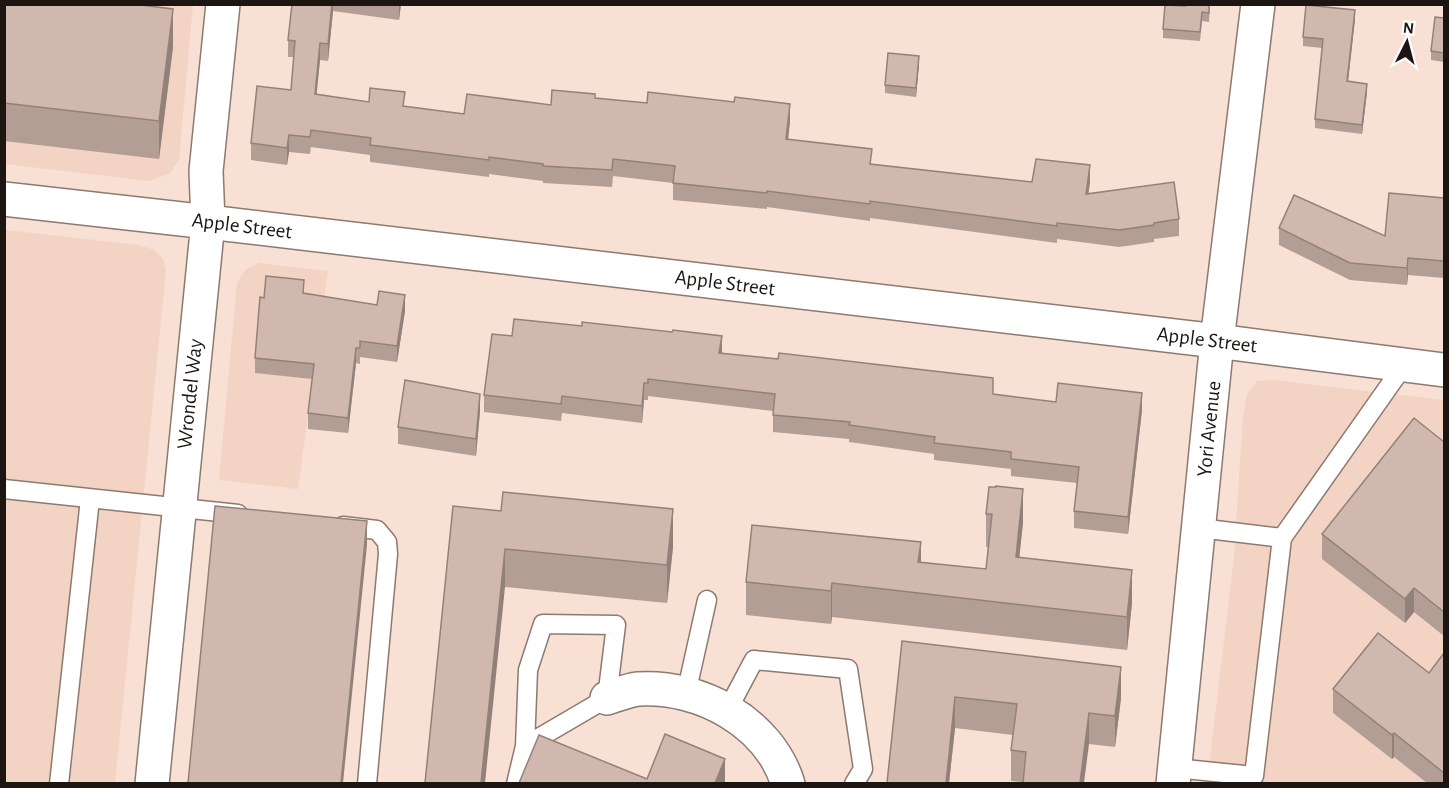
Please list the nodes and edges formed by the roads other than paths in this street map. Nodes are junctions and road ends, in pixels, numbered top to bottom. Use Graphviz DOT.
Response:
graph roads {
  1 [pos="223,4"];
  2 [pos="1258,4"];
  3 [pos="4,199"];
  4 [pos="208,222"];
  5 [pos="1217,341"];
  6 [pos="1404,365"];
  7 [pos="1444,370"];
  8 [pos="4,489"];
  9 [pos="90,499"];
  10 [pos="179,507"];
  11 [pos="250,515"];
  12 [pos="331,524"];
  13 [pos="1199,528"];
  14 [pos="1282,538"];
  15 [pos="707,600"];
  16 [pos="687,694"];
  17 [pos="607,698"];
  18 [pos="727,711"];
  19 [pos="525,746"];
  20 [pos="1174,776"];
  21 [pos="59,783"];
  22 [pos="152,783"];
  23 [pos="367,783"];
  24 [pos="516,783"];
  25 [pos="788,783"];
  26 [pos="854,783"];
  1 -- 4 [label="street, Wrondel Way"];
  2 -- 5 [label="street, Yori Avenue"];
  3 -- 4 [label="street, Apple Street"];
  4 -- 5 [label="street, Apple Street"];
  4 -- 10 [label="street, Wrondel Way"];
  5 -- 6 [label="street, Apple Street"];
  5 -- 13 [label="street, Yori Avenue"];
  6 -- 7 [label="street, Apple Street"];
  6 -- 14 [label="lane"];
  8 -- 9 [label="lane"];
  9 -- 10 [label="lane"];
  9 -- 21 [label="lane"];
  10 -- 11 [label="lane"];
  10 -- 22 [label="street, Wrondel Way"];
  12 -- 23 [label="lane"];
  13 -- 14 [label="lane"];
  13 -- 20 [label="street, Yori Avenue"];
  14 -- 20 [label="lane"];
  15 -- 16 [label="lane"];
  16 -- 17 [label="street"];
  16 -- 18 [label="street"];
  17 -- 19 [label="lane"];
  17 -- 19 [label="lane"];
  18 -- 25 [label="street"];
  18 -- 26 [label="lane"];
  19 -- 24 [label="lane"];
}
